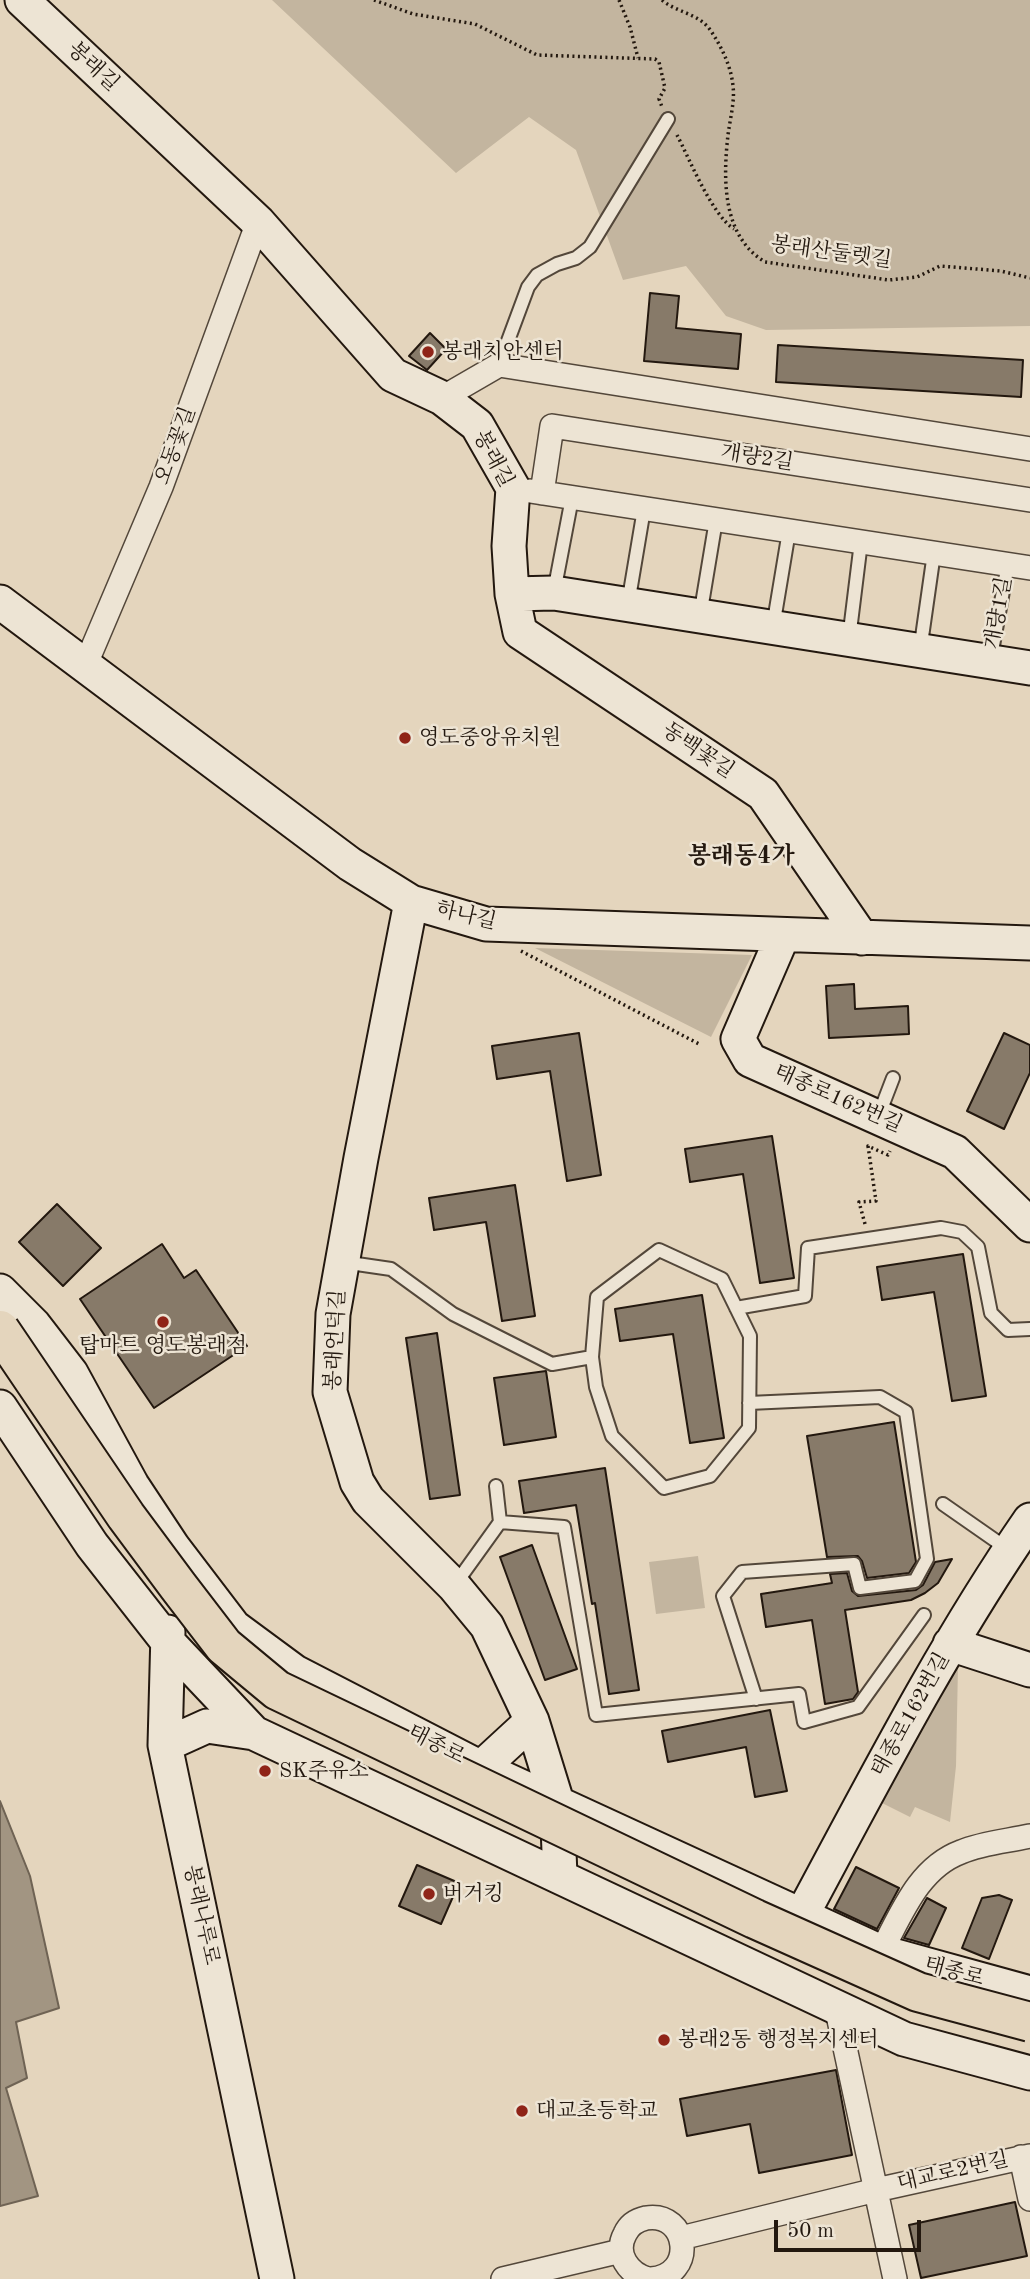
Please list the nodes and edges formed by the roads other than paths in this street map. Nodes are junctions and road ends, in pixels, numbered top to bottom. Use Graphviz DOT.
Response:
graph roads {
  1 [pos="22,0"];
  2 [pos="668,119"];
  3 [pos="258,222"];
  4 [pos="499,365"];
  5 [pos="442,398"];
  6 [pos="1030,449"];
  7 [pos="527,491"];
  8 [pos="572,498"];
  9 [pos="1030,500"];
  10 [pos="644,509"];
  11 [pos="716,520"];
  12 [pos="789,531"];
  13 [pos="861,542"];
  14 [pos="934,553"];
  15 [pos="1019,566"];
  16 [pos="554,593"];
  17 [pos="512,594"];
  18 [pos="0,602"];
  19 [pos="628,604"];
  20 [pos="700,616"];
  21 [pos="773,628"];
  22 [pos="849,640"];
  23 [pos="920,651"];
  24 [pos="990,662"];
  25 [pos="85,666"];
  26 [pos="1030,668"];
  27 [pos="411,902"];
  28 [pos="783,935"];
  29 [pos="862,938"];
  30 [pos="1030,943"];
  31 [pos="893,1078"];
  32 [pos="886,1131"];
  33 [pos="1030,1225"];
  34 [pos="343,1261"];
  35 [pos="0,1291"];
  36 [pos="736,1308"];
  37 [pos="1030,1329"];
  38 [pos="0,1330"];
  39 [pos="592,1357"];
  40 [pos="0,1371"];
  41 [pos="749,1403"];
  42 [pos="0,1407"];
  43 [pos="496,1486"];
  44 [pos="943,1504"];
  45 [pos="1030,1520"];
  46 [pos="500,1522"];
  47 [pos="173,1547"];
  48 [pos="1009,1550"];
  49 [pos="454,1586"];
  50 [pos="924,1615"];
  51 [pos="168,1642"];
  52 [pos="950,1644"];
  53 [pos="1030,1670"];
  54 [pos="756,1699"];
  55 [pos="532,1721"];
  56 [pos="254,1733"];
  57 [pos="165,1745"];
  58 [pos="481,1768"];
  59 [pos="557,1802"];
  60 [pos="1030,1836"];
  61 [pos="560,1876"];
  62 [pos="802,1915"];
  63 [pos="881,1952"];
  64 [pos="1030,1993"];
  65 [pos="836,2006"];
  66 [pos="1030,2022"];
  67 [pos="1030,2045"];
  68 [pos="1030,2073"];
  69 [pos="1025,2156"];
  70 [pos="876,2190"];
  71 [pos="1030,2199"];
  72 [pos="681,2238"];
  73 [pos="621,2251"];
  74 [pos="277,2279"];
  75 [pos="503,2279"];
  76 [pos="650,2279"];
  77 [pos="659,2279"];
  78 [pos="895,2279"];
  1 -- 3 [label="main road, 봉래길"];
  2 -- 4 [label="lane"];
  3 -- 5 [label="main road, 봉래길"];
  3 -- 25 [label="street, 오동꽃길"];
  4 -- 5 [label="street"];
  4 -- 6 [label="street"];
  5 -- 7 [label="main road, 봉래길"];
  7 -- 8 [label="street, 개량1길"];
  7 -- 9 [label="street, 개량2길"];
  7 -- 17 [label="main road, 봉래길"];
  8 -- 10 [label="street, 개량1길"];
  8 -- 16 [label="lane"];
  10 -- 11 [label="street, 개량1길"];
  10 -- 19 [label="lane"];
  11 -- 12 [label="street, 개량1길"];
  11 -- 20 [label="lane"];
  12 -- 13 [label="street, 개량1길"];
  12 -- 21 [label="lane"];
  13 -- 14 [label="street, 개량1길"];
  13 -- 22 [label="lane"];
  14 -- 15 [label="street, 개량1길"];
  14 -- 23 [label="lane"];
  15 -- 24 [label="lane, 개량1길"];
  16 -- 17 [label="main road"];
  16 -- 19 [label="main road"];
  17 -- 29 [label="main road, 동백꽃길"];
  18 -- 25 [label="main road, 하나길"];
  19 -- 20 [label="main road"];
  20 -- 21 [label="main road"];
  21 -- 22 [label="main road"];
  22 -- 23 [label="main road"];
  23 -- 24 [label="main road"];
  24 -- 26 [label="main road"];
  25 -- 27 [label="main road, 하나길"];
  27 -- 28 [label="main road, 하나길"];
  27 -- 34 [label="main road, 봉래언덕길"];
  28 -- 29 [label="main road, 하나길"];
  28 -- 32 [label="main road, 태종로162번길"];
  29 -- 30 [label="main road, 하나길"];
  31 -- 32 [label="lane"];
  32 -- 33 [label="main road, 태종로162번길"];
  34 -- 39 [label="lane"];
  34 -- 49 [label="main road, 봉래언덕길"];
  35 -- 47 [label="main road, 태종로"];
  36 -- 37 [label="lane"];
  36 -- 39 [label="lane"];
  36 -- 41 [label="lane"];
  38 -- 66 [label="highway, bridge"];
  39 -- 41 [label="lane"];
  40 -- 67 [label="highway"];
  41 -- 54 [label="lane"];
  42 -- 51 [label="main road"];
  43 -- 46 [label="lane"];
  44 -- 48 [label="lane"];
  45 -- 48 [label="main road, 태종로162번길"];
  46 -- 49 [label="lane"];
  46 -- 54 [label="lane"];
  47 -- 51 [label="main road, 봉래나루로"];
  47 -- 58 [label="main road, 태종로"];
  48 -- 52 [label="main road, 태종로162번길"];
  49 -- 55 [label="main road, 봉래언덕길"];
  50 -- 54 [label="lane"];
  51 -- 56 [label="main road"];
  51 -- 57 [label="main road, 봉래나루로"];
  52 -- 53 [label="main road"];
  52 -- 62 [label="main road, 태종로162번길"];
  55 -- 58 [label="main road"];
  55 -- 59 [label="main road, 봉래언덕길"];
  56 -- 57 [label="main road"];
  56 -- 61 [label="main road"];
  57 -- 74 [label="main road, 봉래나루로"];
  58 -- 59 [label="main road, 태종로"];
  59 -- 61 [label="main road, 봉래언덕길"];
  59 -- 62 [label="main road, 태종로"];
  60 -- 63 [label="street"];
  61 -- 65 [label="main road"];
  62 -- 63 [label="main road, 태종로"];
  63 -- 64 [label="main road, 태종로"];
  65 -- 68 [label="main road"];
  65 -- 70 [label="street, 대교로2번길"];
  69 -- 70 [label="street, 대교로2번길"];
  69 -- 71 [label="street"];
  70 -- 72 [label="street, 대교로2번길"];
  70 -- 78 [label="street"];
  72 -- 73 [label="street"];
  72 -- 77 [label="street"];
  73 -- 75 [label="street"];
  73 -- 76 [label="street"];
  76 -- 77 [label="street"];
}
